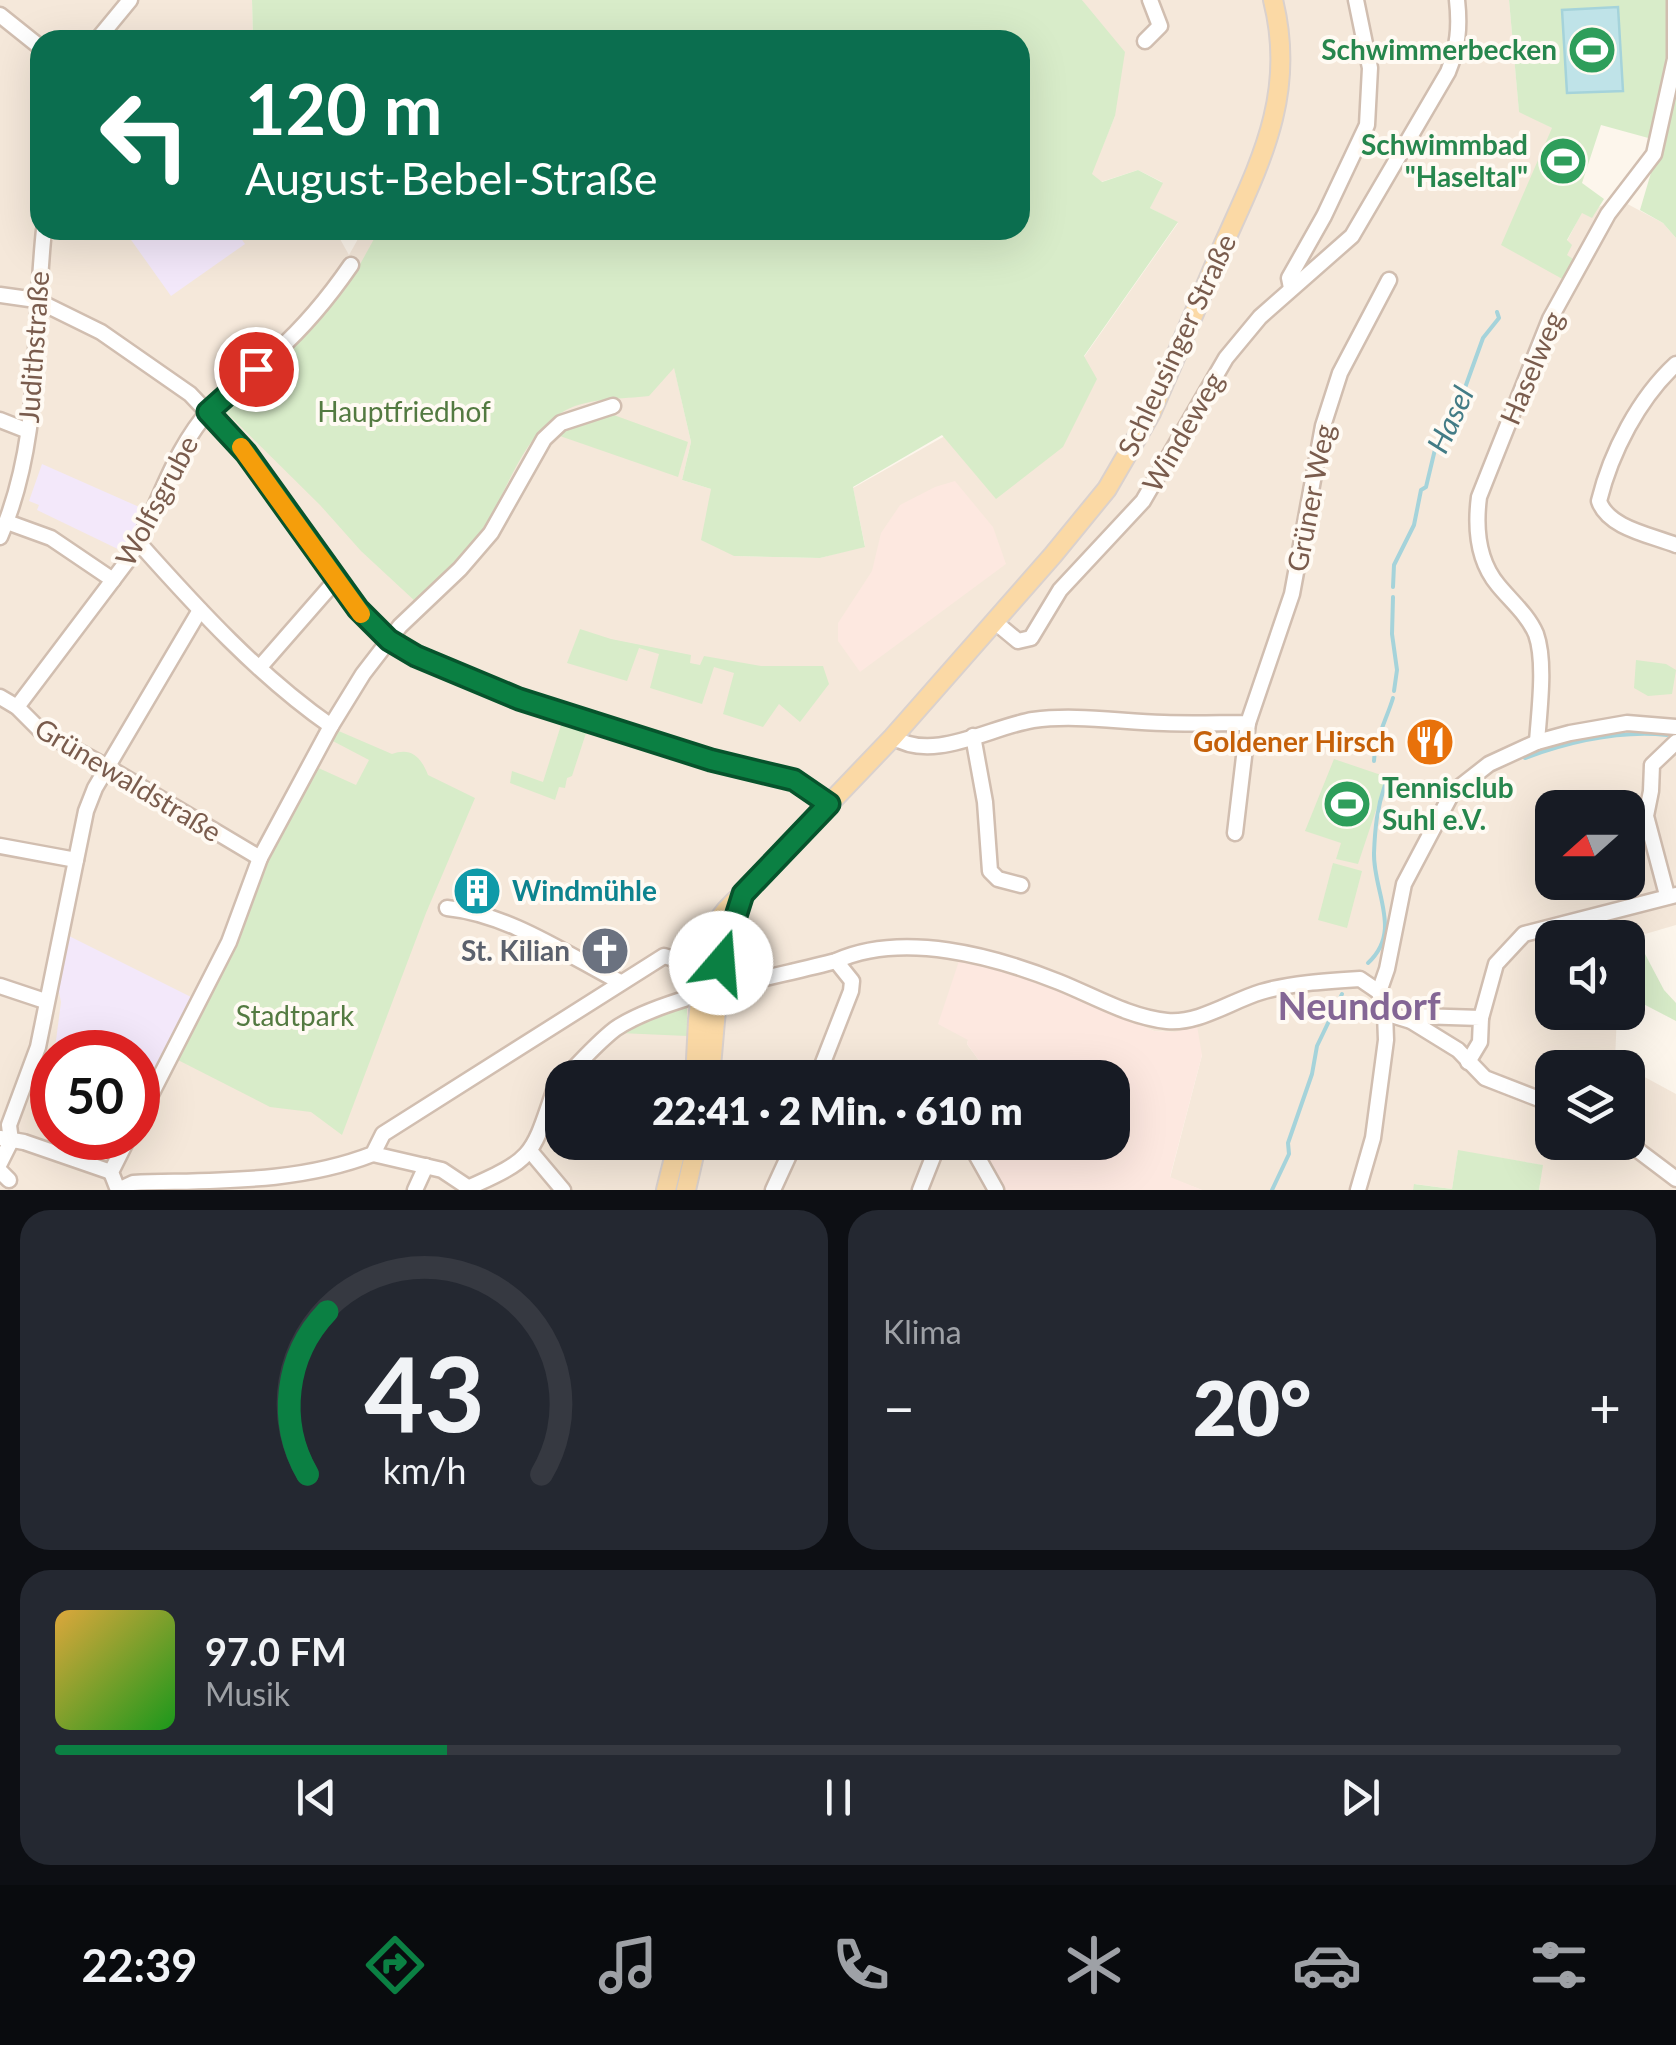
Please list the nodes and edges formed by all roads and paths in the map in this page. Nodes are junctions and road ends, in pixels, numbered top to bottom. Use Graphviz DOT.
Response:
graph roads {
  1 [pos="130,0"];
  2 [pos="1150,0"];
  3 [pos="1272,0"];
  4 [pos="1356,0"];
  5 [pos="1456,0"];
  6 [pos="1674,0"];
  7 [pos="0,15"];
  8 [pos="105,30"];
  9 [pos="30,39"];
  10 [pos="1144,41"];
  11 [pos="43,240"];
  12 [pos="351,265"];
  13 [pos="1389,280"];
  14 [pos="1291,288"];
  15 [pos="0,295"];
  16 [pos="36,300"];
  17 [pos="1676,364"];
  18 [pos="613,406"];
  19 [pos="208,412"];
  20 [pos="0,420"];
  21 [pos="28,431"];
  22 [pos="6,522"];
  23 [pos="0,537"];
  24 [pos="138,543"];
  25 [pos="1676,545"];
  26 [pos="113,580"];
  27 [pos="332,584"];
  28 [pos="200,610"];
  29 [pos="994,622"];
  30 [pos="389,640"];
  31 [pos="260,666"];
  32 [pos="0,697"];
  33 [pos="16,707"];
  34 [pos="1248,723"];
  35 [pos="331,726"];
  36 [pos="1676,727"];
  37 [pos="893,736"];
  38 [pos="973,736"];
  39 [pos="1537,742"];
  40 [pos="1676,742"];
  41 [pos="108,768"];
  42 [pos="829,804"];
  43 [pos="1234,832"];
  44 [pos="0,846"];
  45 [pos="260,858"];
  46 [pos="76,860"];
  47 [pos="1021,885"];
  48 [pos="1671,895"];
  49 [pos="447,908"];
  50 [pos="674,959"];
  51 [pos="836,961"];
  52 [pos="620,982"];
  53 [pos="0,986"];
  54 [pos="1379,992"];
  55 [pos="44,1002"];
  56 [pos="1385,1012"];
  57 [pos="1481,1018"];
  58 [pos="706,1021"];
  59 [pos="1411,1021"];
  60 [pos="584,1060"];
  61 [pos="699,1060"];
  62 [pos="709,1060"];
  63 [pos="823,1060"];
  64 [pos="1468,1062"];
  65 [pos="160,1077"];
  66 [pos="1535,1097"];
  67 [pos="545,1115"];
  68 [pos="7,1135"];
  69 [pos="531,1152"];
  70 [pos="373,1154"];
  71 [pos="1645,1156"];
  72 [pos="116,1160"];
  73 [pos="674,1160"];
  74 [pos="693,1160"];
  75 [pos="786,1160"];
  76 [pos="932,1160"];
  77 [pos="979,1160"];
  78 [pos="0,1163"];
  79 [pos="426,1166"];
  80 [pos="110,1172"];
  81 [pos="1676,1179"];
  82 [pos="471,1189"];
  83 [pos="118,1190"];
  84 [pos="415,1190"];
  85 [pos="563,1190"];
  86 [pos="666,1190"];
  87 [pos="686,1190"];
  88 [pos="773,1190"];
  89 [pos="920,1190"];
  90 [pos="996,1190"];
  91 [pos="1358,1190"];
  1 -- 8 [label="street"];
  2 -- 10 [label="street"];
  3 -- 29 [label="main road, Schleusinger Straße"];
  4 -- 14 [label="street, Windeweg"];
  5 -- 14 [label="street, Windeweg"];
  6 -- 39 [label="street, Haselweg"];
  7 -- 9 [label="street"];
  11 -- 16 [label="street, Judithstraße"];
  12 -- 19 [label="street, Wolfsgrube"];
  13 -- 34 [label="street, Grüner Weg"];
  14 -- 29 [label="street, Windeweg"];
  15 -- 16 [label="street"];
  16 -- 19 [label="street"];
  16 -- 21 [label="street, Judithstraße"];
  17 -- 25 [label="street"];
  18 -- 30 [label="street"];
  19 -- 24 [label="street, Wolfsgrube"];
  19 -- 27 [label="street"];
  20 -- 21 [label="street"];
  21 -- 22 [label="street, Judithstraße"];
  22 -- 23 [label="street, Judithstraße"];
  22 -- 26 [label="street"];
  24 -- 26 [label="street, Wolfsgrube"];
  24 -- 28 [label="street"];
  26 -- 33 [label="street, Wolfsgrube"];
  27 -- 30 [label="street"];
  27 -- 31 [label="street"];
  28 -- 31 [label="street"];
  28 -- 41 [label="street"];
  29 -- 37 [label="main road, Schleusinger Straße"];
  30 -- 35 [label="street"];
  30 -- 42 [label="street"];
  31 -- 35 [label="street"];
  32 -- 33 [label="street, Grünewaldstraße"];
  33 -- 41 [label="street, Grünewaldstraße"];
  34 -- 38 [label="street"];
  34 -- 43 [label="street, Grüner Weg"];
  35 -- 45 [label="street"];
  36 -- 39 [label="street"];
  37 -- 38 [label="street"];
  37 -- 42 [label="main road, Schleusinger Straße"];
  38 -- 47 [label="street"];
  39 -- 54 [label="street"];
  40 -- 48 [label="street"];
  41 -- 45 [label="street, Grünewaldstraße"];
  41 -- 46 [label="street"];
  42 -- 58 [label="main road, bridge"];
  44 -- 46 [label="street"];
  45 -- 65 [label="street"];
  46 -- 55 [label="street"];
  48 -- 57 [label="street"];
  49 -- 52 [label="street"];
  50 -- 52 [label="street"];
  51 -- 54 [label="street"];
  51 -- 60 [label="street"];
  51 -- 63 [label="street"];
  52 -- 70 [label="street"];
  53 -- 55 [label="street"];
  54 -- 56 [label="street"];
  55 -- 68 [label="street"];
  56 -- 59 [label="street"];
  56 -- 91 [label="street"];
  57 -- 59 [label="street"];
  57 -- 64 [label="street"];
  58 -- 61 [label="main road"];
  58 -- 62 [label="main road"];
  59 -- 64 [label="street"];
  64 -- 66 [label="street"];
  67 -- 69 [label="street"];
  68 -- 78 [label="street"];
  68 -- 80 [label="street"];
  69 -- 82 [label="street"];
  69 -- 85 [label="street"];
  70 -- 79 [label="street"];
  70 -- 83 [label="street"];
  71 -- 81 [label="street"];
  72 -- 80 [label="street"];
  73 -- 86 [label="main road"];
  74 -- 87 [label="main road"];
  75 -- 88 [label="street"];
  76 -- 89 [label="street"];
  77 -- 90 [label="street"];
  79 -- 82 [label="street"];
  79 -- 84 [label="street"];
  80 -- 83 [label="street"];
}
